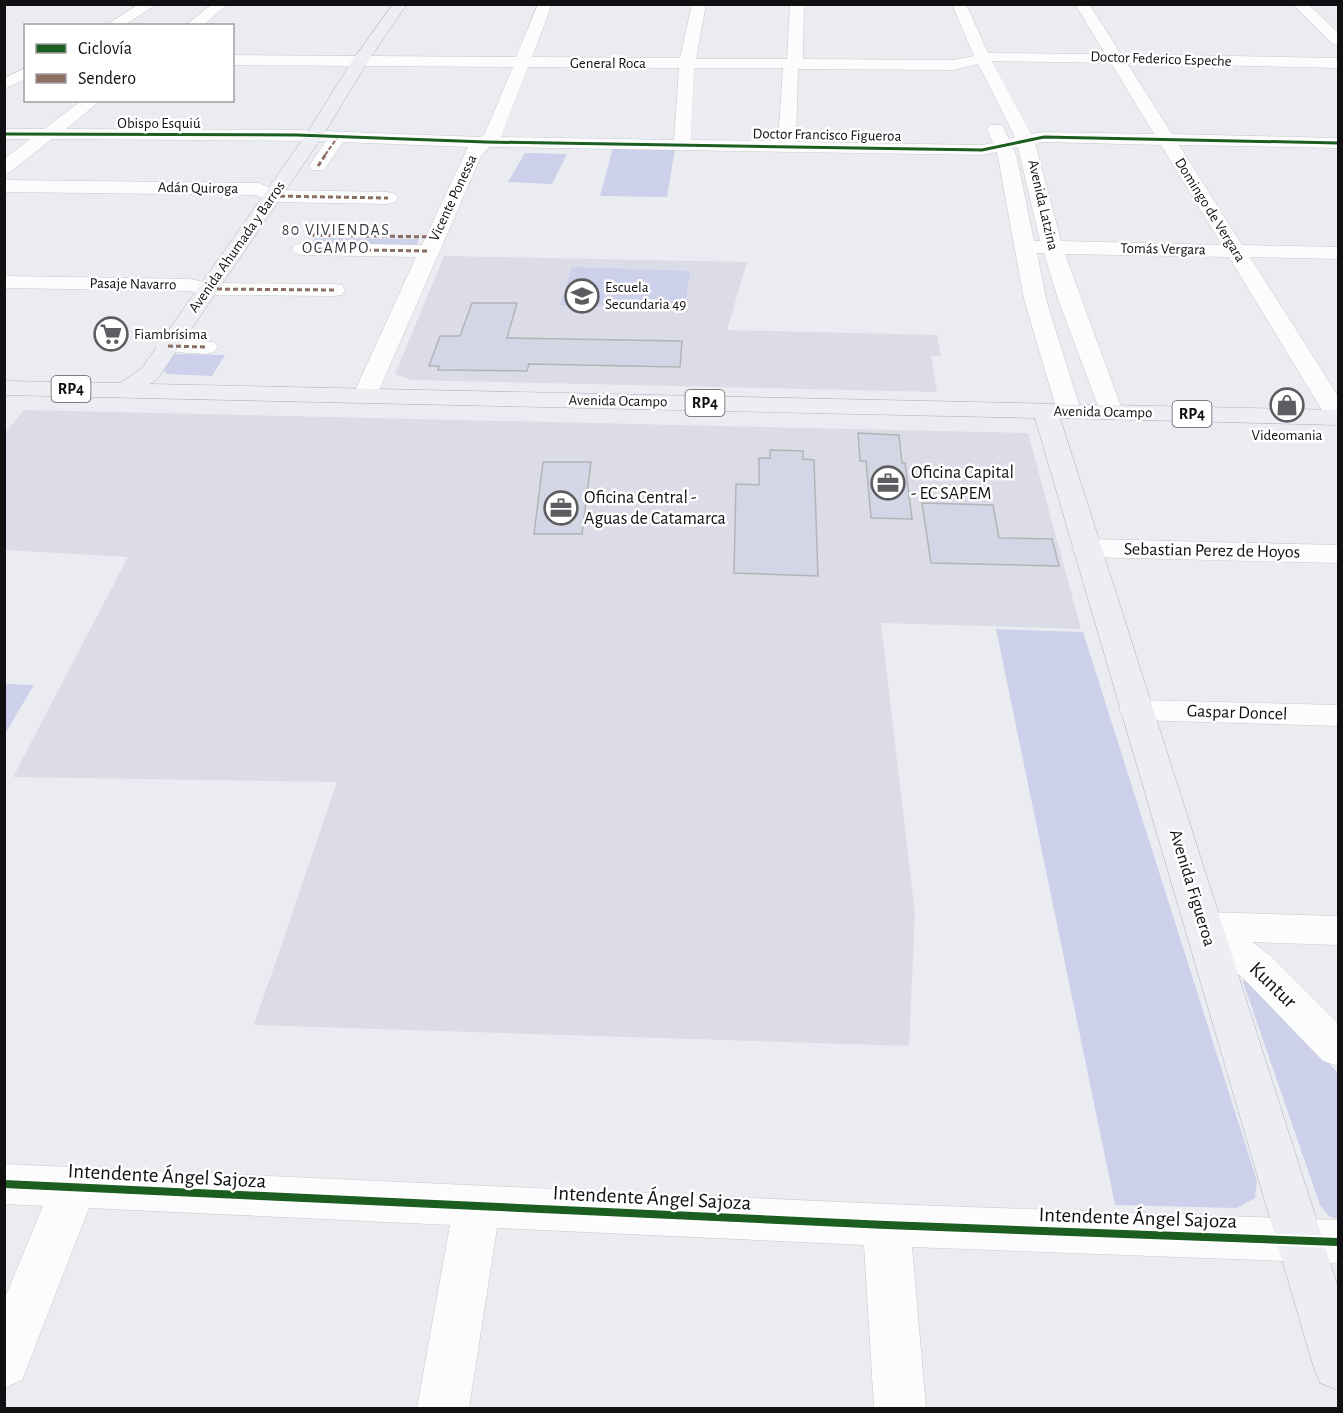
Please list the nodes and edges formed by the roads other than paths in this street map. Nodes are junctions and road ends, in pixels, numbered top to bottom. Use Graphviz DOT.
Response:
graph roads {
  1 [pos="150,4"];
  2 [pos="221,4"];
  3 [pos="388,4"];
  4 [pos="400,4"];
  5 [pos="545,4"];
  6 [pos="699,4"];
  7 [pos="797,4"];
  8 [pos="939,4"];
  9 [pos="959,4"];
  10 [pos="1082,4"];
  11 [pos="1300,4"];
  12 [pos="115,24"];
  13 [pos="195,24"];
  14 [pos="1338,41"];
  15 [pos="1115,58"];
  16 [pos="234,60"];
  17 [pos="352,61"];
  18 [pos="975,61"];
  19 [pos="521,62"];
  20 [pos="687,63"];
  21 [pos="1338,63"];
  22 [pos="792,64"];
  23 [pos="24,74"];
  24 [pos="4,84"];
  25 [pos="981,95"];
  26 [pos="90,102"];
  27 [pos="990,116"];
  28 [pos="4,134"];
  29 [pos="49,135"];
  30 [pos="305,136"];
  31 [pos="337,138"];
  32 [pos="1025,138"];
  33 [pos="1167,140"];
  34 [pos="486,142"];
  35 [pos="1338,143"];
  36 [pos="682,146"];
  37 [pos="787,147"];
  38 [pos="1004,147"];
  39 [pos="318,166"];
  40 [pos="4,168"];
  41 [pos="4,186"];
  42 [pos="265,193"];
  43 [pos="388,198"];
  44 [pos="306,242"];
  45 [pos="432,244"];
  46 [pos="1024,247"];
  47 [pos="1052,247"];
  48 [pos="1236,251"];
  49 [pos="1338,253"];
  50 [pos="4,282"];
  51 [pos="200,287"];
  52 [pos="334,290"];
  53 [pos="168,346"];
  54 [pos="206,347"];
  55 [pos="126,390"];
  56 [pos="8,393"];
  57 [pos="365,396"];
  58 [pos="1057,411"];
  59 [pos="1111,412"];
  60 [pos="1338,416"];
  61 [pos="1086,548"];
  62 [pos="1338,554"];
  63 [pos="1136,710"];
  64 [pos="1338,716"];
  65 [pos="1204,926"];
  66 [pos="1338,930"];
  67 [pos="1338,1049"];
  68 [pos="4,1184"];
  69 [pos="74,1188"];
  70 [pos="477,1207"];
  71 [pos="886,1225"];
  72 [pos="1319,1241"];
  73 [pos="4,1363"];
  74 [pos="1338,1365"];
  75 [pos="443,1408"];
  76 [pos="900,1408"];
  1 -- 12 [label="street"];
  2 -- 13 [label="street"];
  3 -- 17 [label="main road, Avenida Ahumada y Barros"];
  4 -- 17 [label="main road, Avenida Ahumada y Barros"];
  5 -- 19 [label="street, Vicente Ponessa"];
  6 -- 20 [label="street"];
  7 -- 22 [label="street"];
  8 -- 18 [label="street, Avenida Latzina"];
  9 -- 18 [label="street, Avenida Latzina"];
  10 -- 15 [label="street, Domingo de Vergara"];
  11 -- 14 [label="street"];
  15 -- 18 [label="street, Doctor Federico Espeche"];
  15 -- 21 [label="street, Doctor Federico Espeche"];
  15 -- 33 [label="street, Domingo de Vergara"];
  16 -- 17 [label="street, General Roca"];
  17 -- 19 [label="street, General Roca"];
  17 -- 30 [label="main road, Avenida Ahumada y Barros"];
  18 -- 22 [label="street, General Roca"];
  18 -- 25 [label="street, Avenida Latzina"];
  18 -- 32 [label="street, Avenida Latzina"];
  19 -- 20 [label="street, General Roca"];
  19 -- 34 [label="street, Vicente Ponessa"];
  20 -- 22 [label="street, General Roca"];
  20 -- 36 [label="street"];
  22 -- 37 [label="street"];
  23 -- 24 [label="street"];
  26 -- 29 [label="street"];
  27 -- 38 [label="street, Avenida Latzina"];
  28 -- 29 [label="street, Obispo Esquiú"];
  29 -- 30 [label="street, Obispo Esquiú"];
  29 -- 40 [label="street"];
  30 -- 31 [label="street, Doctor Francisco Figueroa"];
  30 -- 42 [label="main road, Avenida Ahumada y Barros"];
  31 -- 34 [label="street, Doctor Francisco Figueroa"];
  31 -- 39 [label="street"];
  32 -- 33 [label="street, Doctor Francisco Figueroa"];
  32 -- 38 [label="street, Doctor Francisco Figueroa"];
  32 -- 47 [label="street, Avenida Latzina"];
  33 -- 35 [label="street, Doctor Francisco Figueroa"];
  33 -- 48 [label="street, Domingo de Vergara"];
  34 -- 36 [label="street, Doctor Francisco Figueroa"];
  34 -- 45 [label="street, Vicente Ponessa"];
  36 -- 37 [label="street, Doctor Francisco Figueroa"];
  37 -- 38 [label="street, Doctor Francisco Figueroa"];
  38 -- 46 [label="street, Avenida Latzina"];
  41 -- 42 [label="street, Adán Quiroga"];
  42 -- 43 [label="street, Adán Quiroga"];
  42 -- 51 [label="main road, Avenida Ahumada y Barros"];
  44 -- 45 [label="street"];
  45 -- 57 [label="street, Vicente Ponessa"];
  46 -- 47 [label="street, Tomás Vergara"];
  46 -- 58 [label="street, Avenida Latzina"];
  47 -- 48 [label="street, Tomás Vergara"];
  47 -- 59 [label="street, Avenida Latzina"];
  48 -- 49 [label="street, Tomás Vergara"];
  48 -- 60 [label="street, Domingo de Vergara"];
  50 -- 51 [label="street, Pasaje Navarro"];
  51 -- 52 [label="street, Pasaje Navarro"];
  51 -- 53 [label="main road, Avenida Ahumada y Barros"];
  51 -- 55 [label="main road, Avenida Ahumada y Barros"];
  53 -- 54 [label="street"];
  53 -- 55 [label="main road, Avenida Ahumada y Barros"];
  55 -- 56 [label="main road, Avenida Ocampo / RP4"];
  55 -- 57 [label="main road, Avenida Ocampo / RP4"];
  57 -- 58 [label="main road, Avenida Ocampo / RP4"];
  58 -- 59 [label="main road, Avenida Ocampo / RP4"];
  58 -- 61 [label="main road, Avenida Figueroa"];
  59 -- 60 [label="main road, Avenida Ocampo / RP4"];
  61 -- 62 [label="street, Sebastian Perez de Hoyos"];
  61 -- 63 [label="main road, Avenida Figueroa"];
  63 -- 64 [label="street, Gaspar Doncel"];
  63 -- 65 [label="main road, Avenida Figueroa"];
  65 -- 66 [label="street"];
  65 -- 67 [label="street, Kuntur"];
  65 -- 72 [label="main road, Avenida Figueroa"];
  68 -- 69 [label="street, Intendente Ángel Sajoza"];
  69 -- 70 [label="street, Intendente Ángel Sajoza"];
  69 -- 73 [label="street"];
  70 -- 71 [label="street, Intendente Ángel Sajoza"];
  70 -- 75 [label="street"];
  71 -- 72 [label="street, Intendente Ángel Sajoza"];
  71 -- 76 [label="street"];
  72 -- 74 [label="main road, Avenida Figueroa"];
}
